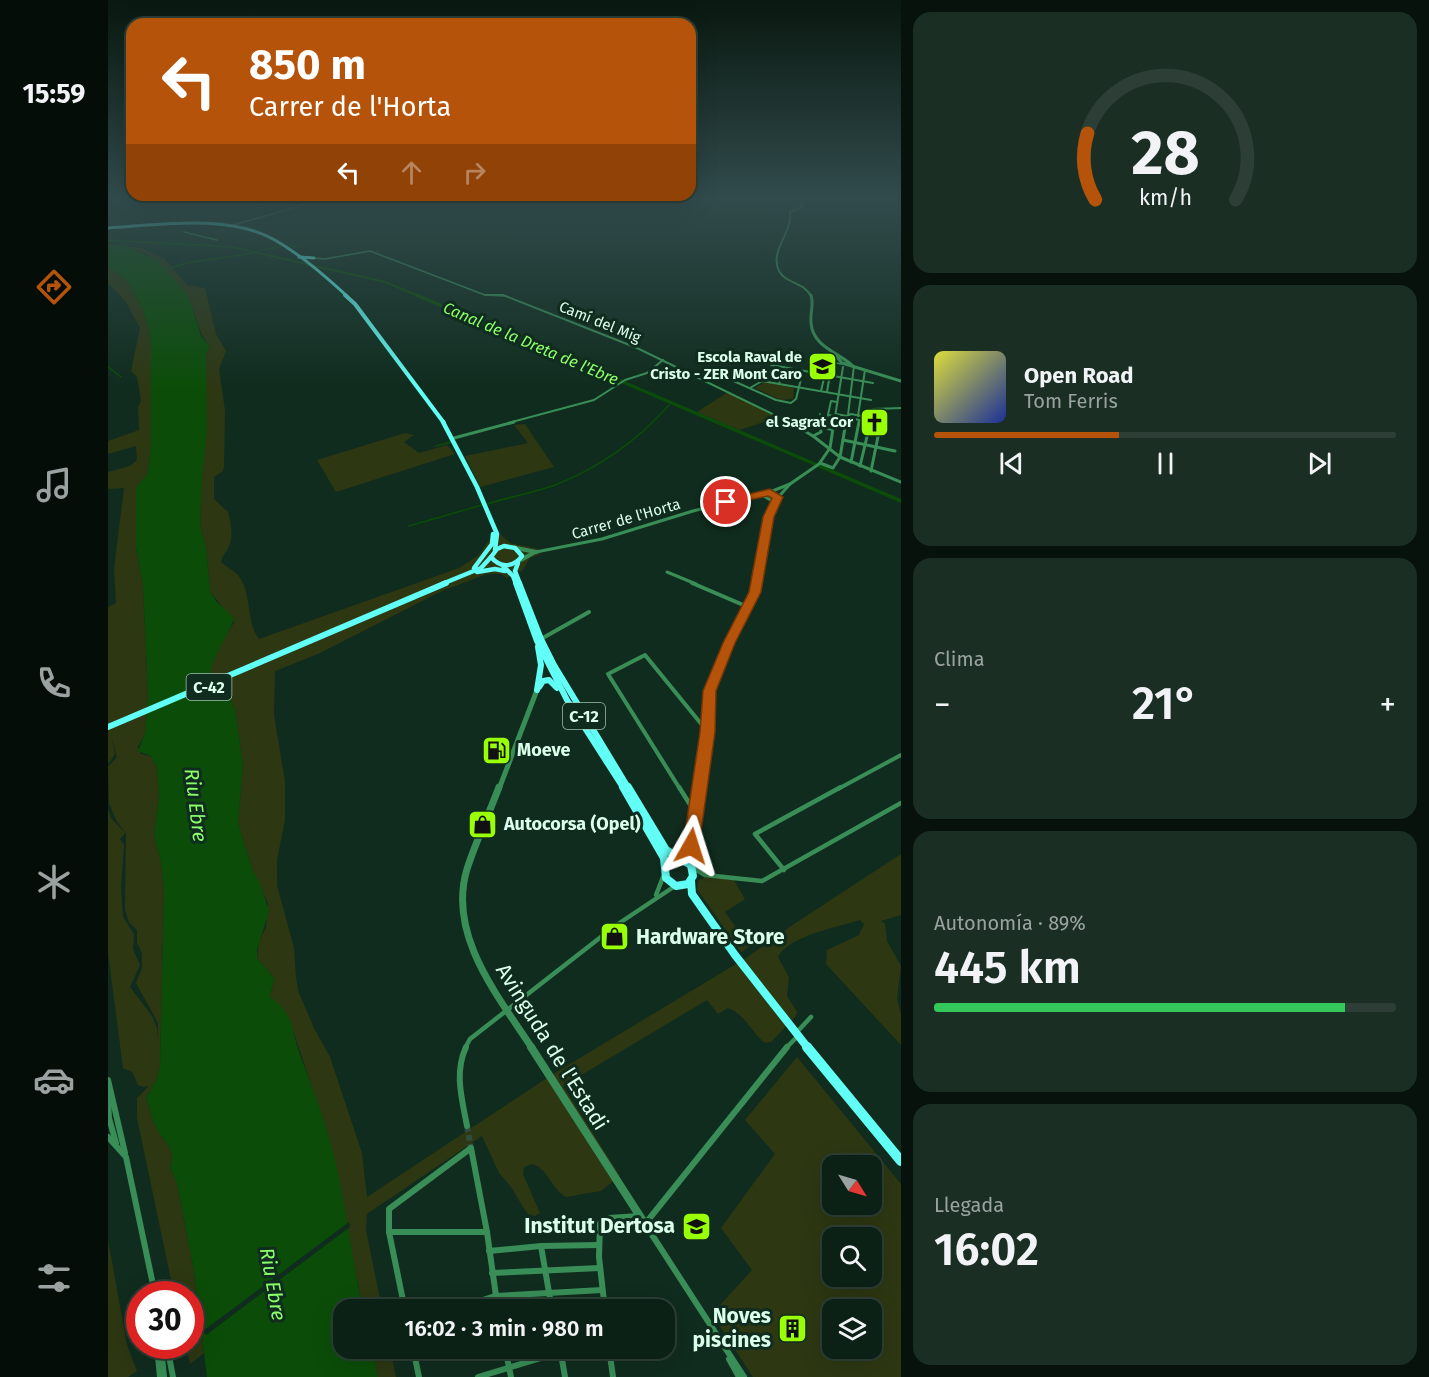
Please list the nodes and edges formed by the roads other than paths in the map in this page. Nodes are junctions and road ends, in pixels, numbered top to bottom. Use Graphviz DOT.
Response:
graph roads {
  1 [pos="305,260"];
  2 [pos="394,260"];
  3 [pos="777,260"];
  4 [pos="663,360"];
  5 [pos="832,362"];
  6 [pos="844,363"];
  7 [pos="771,365"];
  8 [pos="854,366"];
  9 [pos="784,367"];
  10 [pos="803,370"];
  11 [pos="865,370"];
  12 [pos="825,374"];
  13 [pos="830,375"];
  14 [pos="697,376"];
  15 [pos="751,376"];
  16 [pos="842,377"];
  17 [pos="852,379"];
  18 [pos="762,381"];
  19 [pos="863,381"];
  20 [pos="901,381"];
  21 [pos="873,383"];
  22 [pos="779,384"];
  23 [pos="799,387"];
  24 [pos="750,388"];
  25 [pos="821,391"];
  26 [pos="827,392"];
  27 [pos="839,394"];
  28 [pos="850,396"];
  29 [pos="861,398"];
  30 [pos="871,400"];
  31 [pos="837,402"];
  32 [pos="901,408"];
  33 [pos="883,410"];
  34 [pos="820,414"];
  35 [pos="828,415"];
  36 [pos="835,415"];
  37 [pos="858,416"];
  38 [pos="847,417"];
  39 [pos="871,418"];
  40 [pos="882,420"];
  41 [pos="859,422"];
  42 [pos="870,424"];
  43 [pos="881,426"];
  44 [pos="833,430"];
  45 [pos="813,436"];
  46 [pos="454,438"];
  47 [pos="843,440"];
  48 [pos="855,443"];
  49 [pos="867,445"];
  50 [pos="877,447"];
  51 [pos="829,450"];
  52 [pos="896,450"];
  53 [pos="840,457"];
  54 [pos="851,462"];
  55 [pos="819,464"];
  56 [pos="860,466"];
  57 [pos="871,471"];
  58 [pos="901,482"];
  59 [pos="790,484"];
  60 [pos="769,492"];
  61 [pos="761,494"];
  62 [pos="777,497"];
  63 [pos="771,498"];
  64 [pos="774,502"];
  65 [pos="490,518"];
  66 [pos="497,534"];
  67 [pos="513,547"];
  68 [pos="495,549"];
  69 [pos="536,552"];
  70 [pos="491,557"];
  71 [pos="520,561"];
  72 [pos="501,566"];
  73 [pos="477,572"];
  74 [pos="667,572"];
  75 [pos="452,579"];
  76 [pos="516,584"];
  77 [pos="748,607"];
  78 [pos="589,612"];
  79 [pos="539,640"];
  80 [pos="309,642"];
  81 [pos="537,690"];
  82 [pos="567,700"];
  83 [pos="108,729"];
  84 [pos="708,732"];
  85 [pos="901,755"];
  86 [pos="901,803"];
  87 [pos="694,811"];
  88 [pos="691,846"];
  89 [pos="678,857"];
  90 [pos="663,865"];
  91 [pos="691,867"];
  92 [pos="784,870"];
  93 [pos="663,875"];
  94 [pos="705,875"];
  95 [pos="691,881"];
  96 [pos="676,886"];
  97 [pos="693,894"];
  98 [pos="654,898"];
  99 [pos="506,1009"];
  100 [pos="811,1017"];
  101 [pos="797,1035"];
  102 [pos="108,1080"];
  103 [pos="108,1097"];
  104 [pos="108,1116"];
  105 [pos="467,1126"];
  106 [pos="108,1137"];
  107 [pos="118,1146"];
  108 [pos="126,1157"];
  109 [pos="901,1161"];
  110 [pos="639,1215"];
  111 [pos="645,1224"];
  112 [pos="389,1232"];
  113 [pos="487,1232"];
  114 [pos="599,1245"];
  115 [pos="541,1246"];
  116 [pos="489,1251"];
  117 [pos="600,1268"];
  118 [pos="544,1271"];
  119 [pos="492,1273"];
  120 [pos="152,1281"];
  121 [pos="602,1290"];
  122 [pos="549,1293"];
  123 [pos="495,1296"];
  124 [pos="403,1299"];
  125 [pos="486,1299"];
  126 [pos="496,1299"];
  127 [pos="550,1299"];
  128 [pos="603,1299"];
  129 [pos="723,1348"];
  130 [pos="160,1359"];
  131 [pos="170,1359"];
  132 [pos="415,1359"];
  133 [pos="507,1359"];
  134 [pos="534,1359"];
  135 [pos="562,1359"];
  136 [pos="611,1359"];
  137 [pos="509,1368"];
  138 [pos="162,1377"];
  139 [pos="173,1377"];
  140 [pos="419,1377"];
  141 [pos="478,1377"];
  142 [pos="511,1377"];
  143 [pos="566,1377"];
  144 [pos="613,1377"];
  145 [pos="739,1377"];
  146 [pos="744,1377"];
  1 -- 46 [label="main road, C-12"];
  2 -- 4 [label="street, Camí del Mig"];
  3 -- 6 [label="street"];
  4 -- 14 [label="street, Camí del Mig"];
  4 -- 46 [label="street"];
  5 -- 6 [label="street"];
  5 -- 13 [label="street"];
  6 -- 8 [label="street"];
  6 -- 16 [label="street"];
  7 -- 9 [label="street"];
  8 -- 11 [label="street"];
  8 -- 17 [label="street"];
  9 -- 10 [label="street"];
  9 -- 22 [label="street"];
  10 -- 12 [label="street"];
  10 -- 23 [label="street"];
  11 -- 19 [label="street"];
  11 -- 20 [label="street"];
  12 -- 13 [label="street"];
  12 -- 25 [label="street"];
  13 -- 16 [label="street"];
  13 -- 26 [label="street"];
  14 -- 24 [label="street"];
  14 -- 45 [label="street, Camí del Mig"];
  15 -- 18 [label="street"];
  16 -- 17 [label="street"];
  16 -- 27 [label="street"];
  17 -- 19 [label="street"];
  17 -- 28 [label="street"];
  18 -- 22 [label="street"];
  18 -- 24 [label="street"];
  19 -- 21 [label="street"];
  19 -- 29 [label="street"];
  22 -- 23 [label="street"];
  23 -- 24 [label="street"];
  23 -- 25 [label="street"];
  25 -- 26 [label="street"];
  26 -- 27 [label="street"];
  27 -- 28 [label="street"];
  27 -- 31 [label="street"];
  28 -- 29 [label="street"];
  28 -- 38 [label="street"];
  29 -- 30 [label="street"];
  29 -- 37 [label="street"];
  31 -- 35 [label="street"];
  31 -- 36 [label="street"];
  32 -- 33 [label="street"];
  33 -- 39 [label="street"];
  33 -- 40 [label="street"];
  34 -- 45 [label="street"];
  35 -- 36 [label="street"];
  35 -- 44 [label="street"];
  36 -- 38 [label="street"];
  36 -- 44 [label="street"];
  37 -- 38 [label="street"];
  37 -- 39 [label="street"];
  38 -- 41 [label="street"];
  38 -- 47 [label="street"];
  39 -- 40 [label="street"];
  40 -- 43 [label="street"];
  41 -- 42 [label="street"];
  41 -- 48 [label="street"];
  42 -- 43 [label="street"];
  42 -- 49 [label="street"];
  43 -- 50 [label="street"];
  44 -- 51 [label="street"];
  45 -- 51 [label="street, Camí del Mig"];
  46 -- 65 [label="main road, C-12"];
  47 -- 48 [label="street"];
  47 -- 53 [label="street"];
  48 -- 49 [label="street"];
  48 -- 54 [label="street"];
  49 -- 50 [label="street"];
  49 -- 56 [label="street"];
  50 -- 52 [label="street"];
  50 -- 57 [label="street"];
  51 -- 53 [label="street, Camí del Mig"];
  51 -- 55 [label="street"];
  53 -- 54 [label="street, Camí del Mig"];
  53 -- 55 [label="street"];
  54 -- 56 [label="street, Camí del Mig"];
  55 -- 59 [label="street, Carrer de l'Horta"];
  56 -- 57 [label="street, Camí del Mig"];
  57 -- 58 [label="street, Camí del Mig"];
  59 -- 60 [label="street, Carrer de l'Horta"];
  59 -- 62 [label="street"];
  60 -- 61 [label="street, Carrer de l'Horta"];
  60 -- 62 [label="street"];
  60 -- 63 [label="street"];
  61 -- 63 [label="street"];
  61 -- 69 [label="street, Carrer de l'Horta"];
  62 -- 64 [label="street"];
  63 -- 64 [label="street"];
  64 -- 77 [label="street"];
  65 -- 66 [label="main road, C-12"];
  65 -- 75 [label="main road"];
  66 -- 67 [label="main road, C-12"];
  66 -- 68 [label="main road"];
  67 -- 68 [label="main road"];
  67 -- 69 [label="street"];
  67 -- 71 [label="main road, C-12"];
  68 -- 70 [label="main road"];
  69 -- 71 [label="street"];
  70 -- 72 [label="main road, C-12"];
  70 -- 75 [label="main road, C-42"];
  71 -- 72 [label="main road"];
  71 -- 79 [label="main road, C-12"];
  72 -- 73 [label="main road, C-42"];
  72 -- 76 [label="main road, C-12"];
  73 -- 76 [label="main road"];
  73 -- 80 [label="main road, C-42"];
  74 -- 77 [label="street"];
  75 -- 80 [label="main road, C-42"];
  76 -- 79 [label="main road, C-12"];
  77 -- 84 [label="street"];
  78 -- 79 [label="street"];
  79 -- 81 [label="main road"];
  79 -- 82 [label="main road, C-12"];
  79 -- 89 [label="main road, C-12"];
  80 -- 83 [label="main road, C-42"];
  81 -- 82 [label="main road"];
  81 -- 99 [label="street, Avinguda de l'Estadi"];
  82 -- 90 [label="main road, C-12"];
  84 -- 87 [label="street"];
  84 -- 87 [label="street"];
  85 -- 92 [label="street"];
  86 -- 92 [label="street"];
  87 -- 88 [label="street"];
  88 -- 89 [label="street"];
  88 -- 91 [label="street"];
  89 -- 90 [label="main road"];
  89 -- 91 [label="main road, C-12"];
  90 -- 93 [label="main road, C-12"];
  91 -- 94 [label="street"];
  91 -- 95 [label="main road"];
  92 -- 94 [label="street"];
  93 -- 96 [label="main road"];
  93 -- 98 [label="street"];
  94 -- 95 [label="street"];
  95 -- 96 [label="main road"];
  95 -- 97 [label="main road"];
  96 -- 97 [label="main road"];
  96 -- 98 [label="street"];
  97 -- 101 [label="main road"];
  98 -- 99 [label="street"];
  99 -- 105 [label="street"];
  99 -- 110 [label="street, Avinguda de l'Estadi"];
  100 -- 101 [label="street"];
  101 -- 109 [label="main road"];
  101 -- 111 [label="street"];
  102 -- 108 [label="street"];
  103 -- 104 [label="street"];
  104 -- 107 [label="street"];
  106 -- 107 [label="street"];
  107 -- 108 [label="street"];
  108 -- 120 [label="street"];
  110 -- 111 [label="street, Avinguda de l'Estadi"];
  110 -- 114 [label="street"];
  111 -- 129 [label="street, Avinguda de l'Estadi"];
  112 -- 113 [label="street"];
  112 -- 113 [label="street"];
  112 -- 124 [label="street"];
  113 -- 116 [label="street"];
  114 -- 115 [label="street"];
  114 -- 117 [label="street"];
  115 -- 116 [label="street"];
  115 -- 118 [label="street"];
  116 -- 119 [label="street"];
  117 -- 118 [label="street"];
  117 -- 121 [label="street"];
  118 -- 119 [label="street"];
  118 -- 122 [label="street"];
  119 -- 123 [label="street"];
  121 -- 122 [label="street"];
  121 -- 128 [label="street"];
  122 -- 123 [label="street"];
  122 -- 127 [label="street"];
  123 -- 125 [label="street"];
  123 -- 126 [label="street"];
  129 -- 145 [label="street"];
  129 -- 146 [label="street, Avinguda de l'Estadi"];
  130 -- 138 [label="street"];
  131 -- 139 [label="street"];
  132 -- 140 [label="street"];
  133 -- 137 [label="street"];
  134 -- 137 [label="street"];
  135 -- 143 [label="street"];
  136 -- 144 [label="street"];
  137 -- 141 [label="street"];
  137 -- 142 [label="street"];
}
